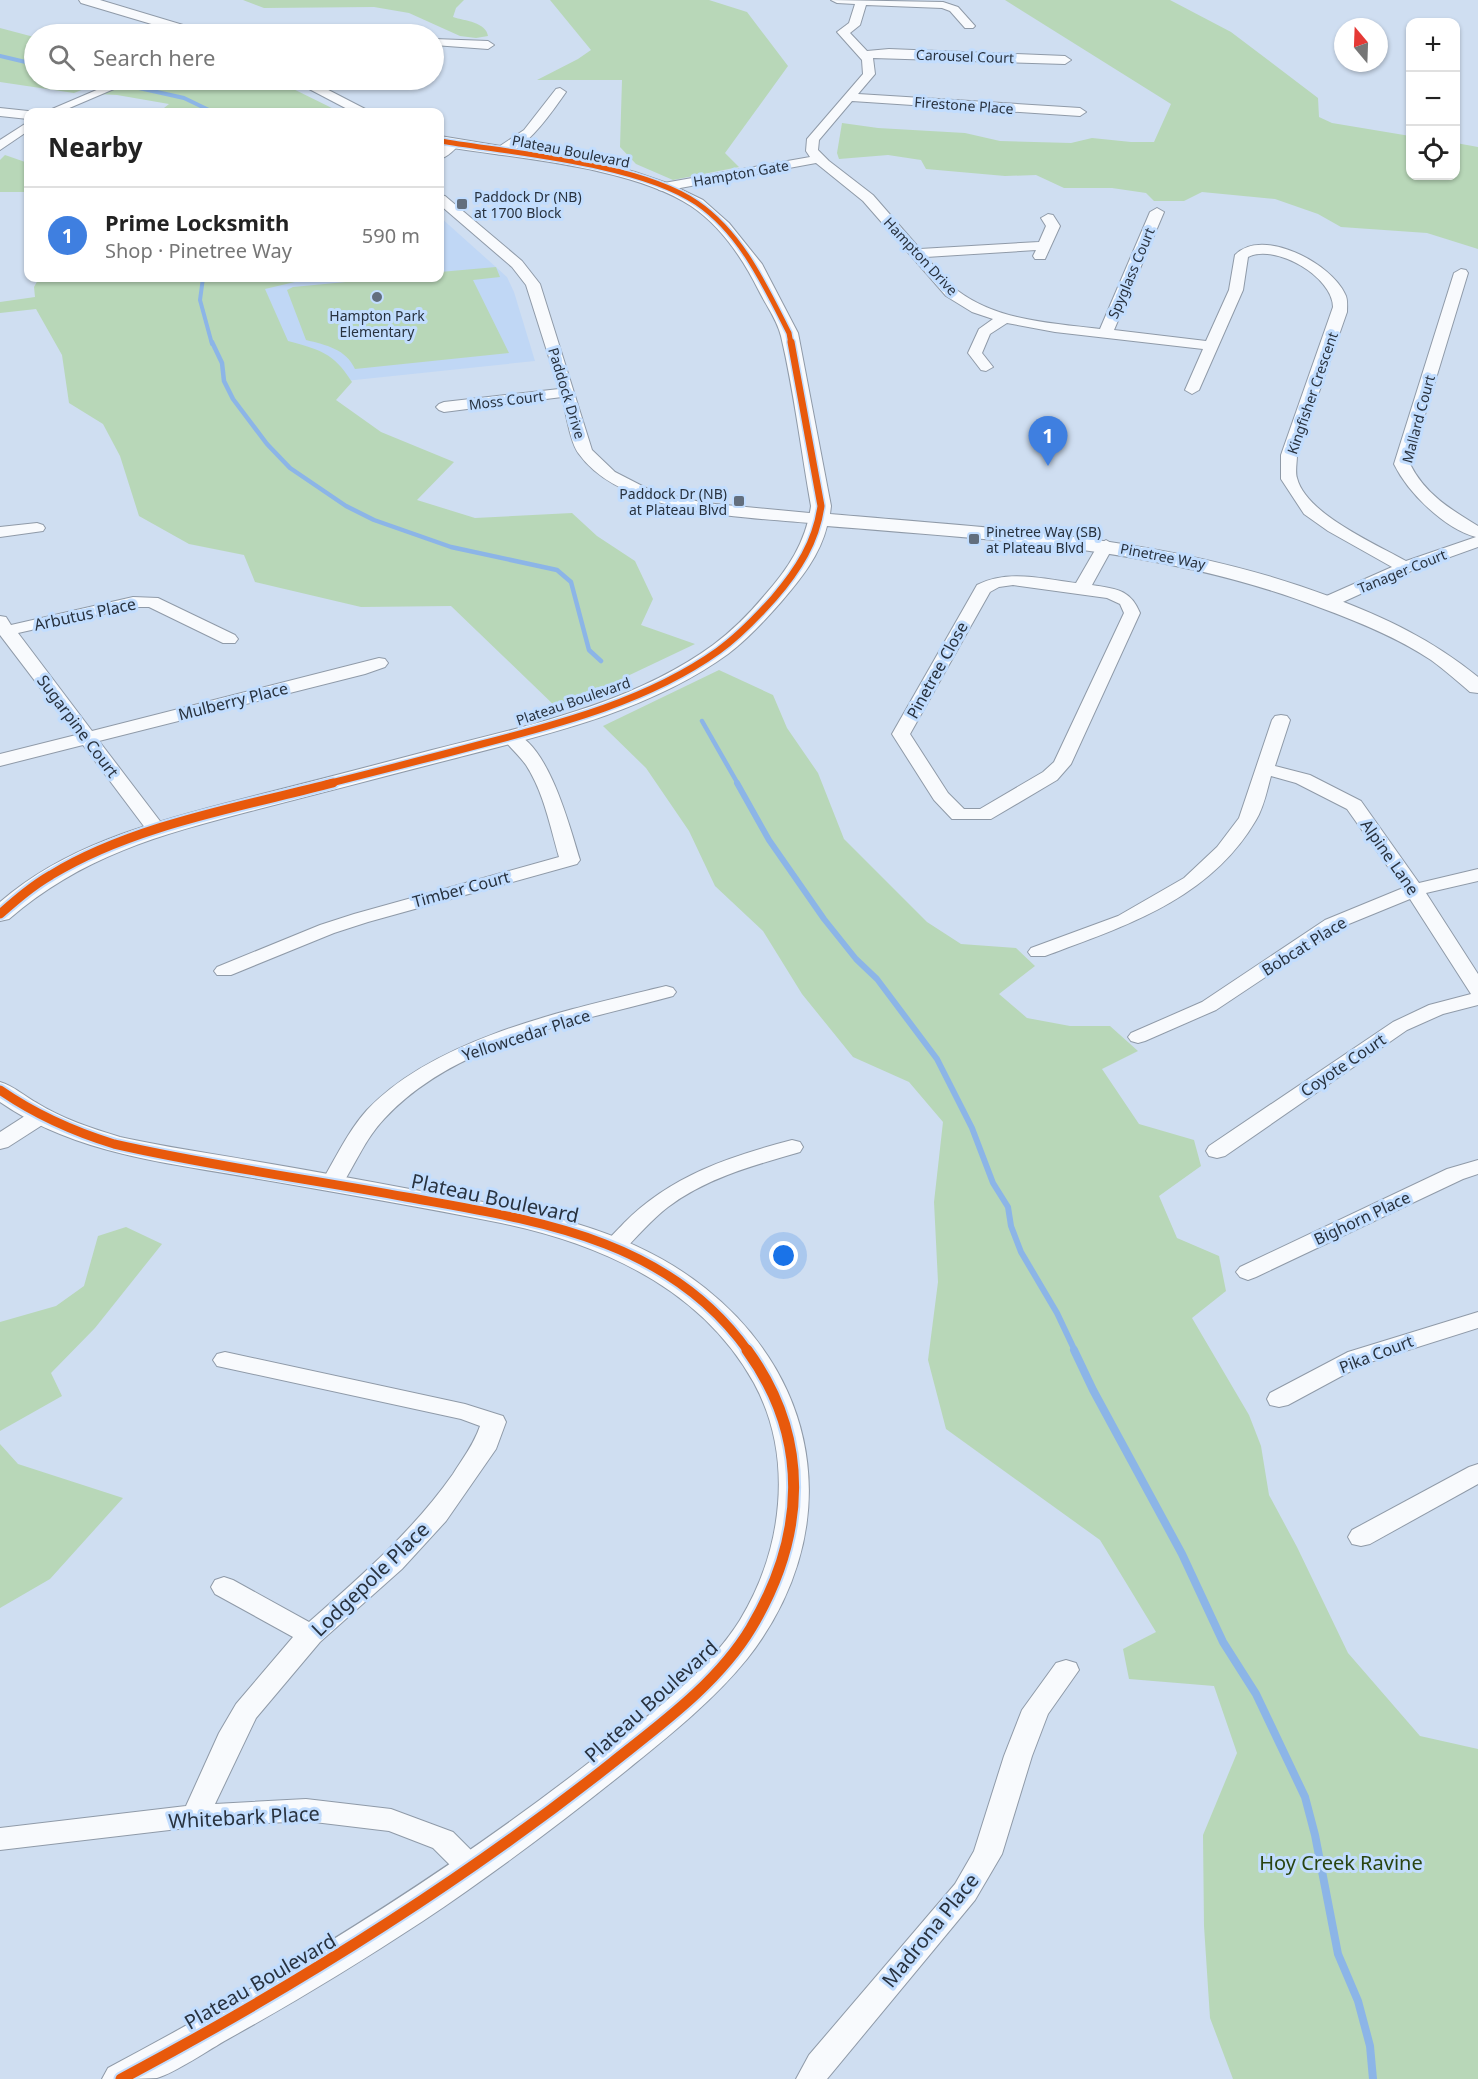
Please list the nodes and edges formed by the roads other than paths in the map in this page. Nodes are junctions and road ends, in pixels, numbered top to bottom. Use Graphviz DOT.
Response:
graph roads {
  1 [pos="86,0"];
  2 [pos="837,0"];
  3 [pos="862,1"];
  4 [pos="165,24"];
  5 [pos="969,26"];
  6 [pos="444,43"];
  7 [pos="488,45"];
  8 [pos="865,55"];
  9 [pos="1065,60"];
  10 [pos="105,90"];
  11 [pos="319,90"];
  12 [pos="560,92"];
  13 [pos="849,97"];
  14 [pos="61,108"];
  15 [pos="356,108"];
  16 [pos="0,112"];
  17 [pos="1080,112"];
  18 [pos="24,115"];
  19 [pos="24,129"];
  20 [pos="447,142"];
  21 [pos="0,146"];
  22 [pos="501,151"];
  23 [pos="822,162"];
  24 [pos="669,190"];
  25 [pos="444,202"];
  26 [pos="1157,212"];
  27 [pos="1048,218"];
  28 [pos="916,253"];
  29 [pos="1461,273"];
  30 [pos="1004,318"];
  31 [pos="1105,334"];
  32 [pos="1211,346"];
  33 [pos="986,367"];
  34 [pos="1192,390"];
  35 [pos="568,392"];
  36 [pos="444,407"];
  37 [pos="820,519"];
  38 [pos="37,528"];
  39 [pos="0,532"];
  40 [pos="1478,533"];
  41 [pos="1478,542"];
  42 [pos="1106,545"];
  43 [pos="1405,567"];
  44 [pos="1082,588"];
  45 [pos="1328,602"];
  46 [pos="3,626"];
  47 [pos="229,639"];
  48 [pos="379,663"];
  49 [pos="1478,687"];
  50 [pos="1281,720"];
  51 [pos="512,737"];
  52 [pos="87,738"];
  53 [pos="0,760"];
  54 [pos="1265,769"];
  55 [pos="156,829"];
  56 [pos="1478,875"];
  57 [pos="1414,890"];
  58 [pos="0,914"];
  59 [pos="1038,952"];
  60 [pos="224,971"];
  61 [pos="1478,990"];
  62 [pos="666,992"];
  63 [pos="1478,999"];
  64 [pos="1138,1037"];
  65 [pos="0,1090"];
  66 [pos="39,1117"];
  67 [pos="0,1142"];
  68 [pos="792,1147"];
  69 [pos="1217,1151"];
  70 [pos="1478,1167"];
  71 [pos="332,1183"];
  72 [pos="615,1247"];
  73 [pos="1248,1272"];
  74 [pos="1478,1320"];
  75 [pos="225,1360"];
  76 [pos="1279,1399"];
  77 [pos="1478,1473"];
  78 [pos="1361,1537"];
  79 [pos="224,1587"];
  80 [pos="311,1635"];
  81 [pos="1066,1670"];
  82 [pos="195,1816"];
  83 [pos="0,1839"];
  84 [pos="472,1869"];
  85 [pos="121,2079"];
  86 [pos="811,2079"];
  1 -- 4 [label="street"];
  2 -- 3 [label="street"];
  3 -- 5 [label="street"];
  3 -- 8 [label="street"];
  6 -- 7 [label="street"];
  8 -- 9 [label="street, Carousel Court"];
  8 -- 13 [label="street"];
  10 -- 14 [label="street"];
  11 -- 15 [label="street"];
  12 -- 22 [label="street"];
  13 -- 17 [label="street, Firestone Place"];
  13 -- 23 [label="street"];
  16 -- 18 [label="street"];
  19 -- 21 [label="street"];
  20 -- 22 [label="street, Plateau Boulevard"];
  22 -- 24 [label="street, Plateau Boulevard"];
  23 -- 24 [label="street, Hampton Gate"];
  23 -- 28 [label="street, Hampton Drive"];
  24 -- 37 [label="street, Plateau Boulevard"];
  25 -- 35 [label="street, Paddock Drive"];
  26 -- 31 [label="street, Spyglass Court"];
  27 -- 28 [label="street"];
  28 -- 30 [label="street, Hampton Drive"];
  29 -- 40 [label="street, Mallard Court"];
  30 -- 31 [label="street, Hampton Drive"];
  30 -- 33 [label="street"];
  31 -- 32 [label="street, Hampton Drive"];
  32 -- 34 [label="street"];
  32 -- 43 [label="street, Kingfisher Crescent"];
  35 -- 36 [label="street, Moss Court"];
  35 -- 37 [label="street, Paddock Drive"];
  37 -- 42 [label="street, Pinetree Way"];
  37 -- 51 [label="street, Plateau Boulevard"];
  38 -- 39 [label="street"];
  41 -- 43 [label="street, Tanager Court"];
  42 -- 44 [label="street"];
  42 -- 45 [label="street, Pinetree Way"];
  43 -- 45 [label="street, Tanager Court"];
  44 -- 44 [label="street, Pinetree Close"];
  45 -- 49 [label="street, Pinetree Way"];
  46 -- 47 [label="street, Arbutus Place"];
  46 -- 52 [label="street, Sugarpine Court"];
  48 -- 52 [label="street, Mulberry Place"];
  50 -- 54 [label="street"];
  51 -- 55 [label="street, Plateau Boulevard"];
  51 -- 60 [label="street, Timber Court"];
  52 -- 53 [label="street, Mulberry Place"];
  52 -- 55 [label="street, Sugarpine Court"];
  54 -- 57 [label="street, Alpine Lane"];
  54 -- 59 [label="street"];
  55 -- 58 [label="street, Plateau Boulevard"];
  56 -- 57 [label="street, Bobcat Place"];
  57 -- 61 [label="street, Alpine Lane"];
  57 -- 64 [label="street, Bobcat Place"];
  62 -- 71 [label="street, Yellowcedar Place"];
  63 -- 69 [label="street, Coyote Court"];
  65 -- 66 [label="street, Plateau Boulevard"];
  66 -- 67 [label="street"];
  66 -- 71 [label="street, Plateau Boulevard"];
  68 -- 72 [label="street"];
  70 -- 73 [label="street, Bighorn Place"];
  71 -- 72 [label="street, Plateau Boulevard"];
  72 -- 84 [label="street, Plateau Boulevard"];
  74 -- 76 [label="street, Pika Court"];
  75 -- 80 [label="street, Lodgepole Place"];
  77 -- 78 [label="street"];
  79 -- 80 [label="street"];
  80 -- 82 [label="street, Lodgepole Place"];
  81 -- 86 [label="street, Madrona Place"];
  82 -- 83 [label="street, Whitebark Place"];
  82 -- 84 [label="street, Whitebark Place"];
  84 -- 85 [label="street, Plateau Boulevard"];
}
